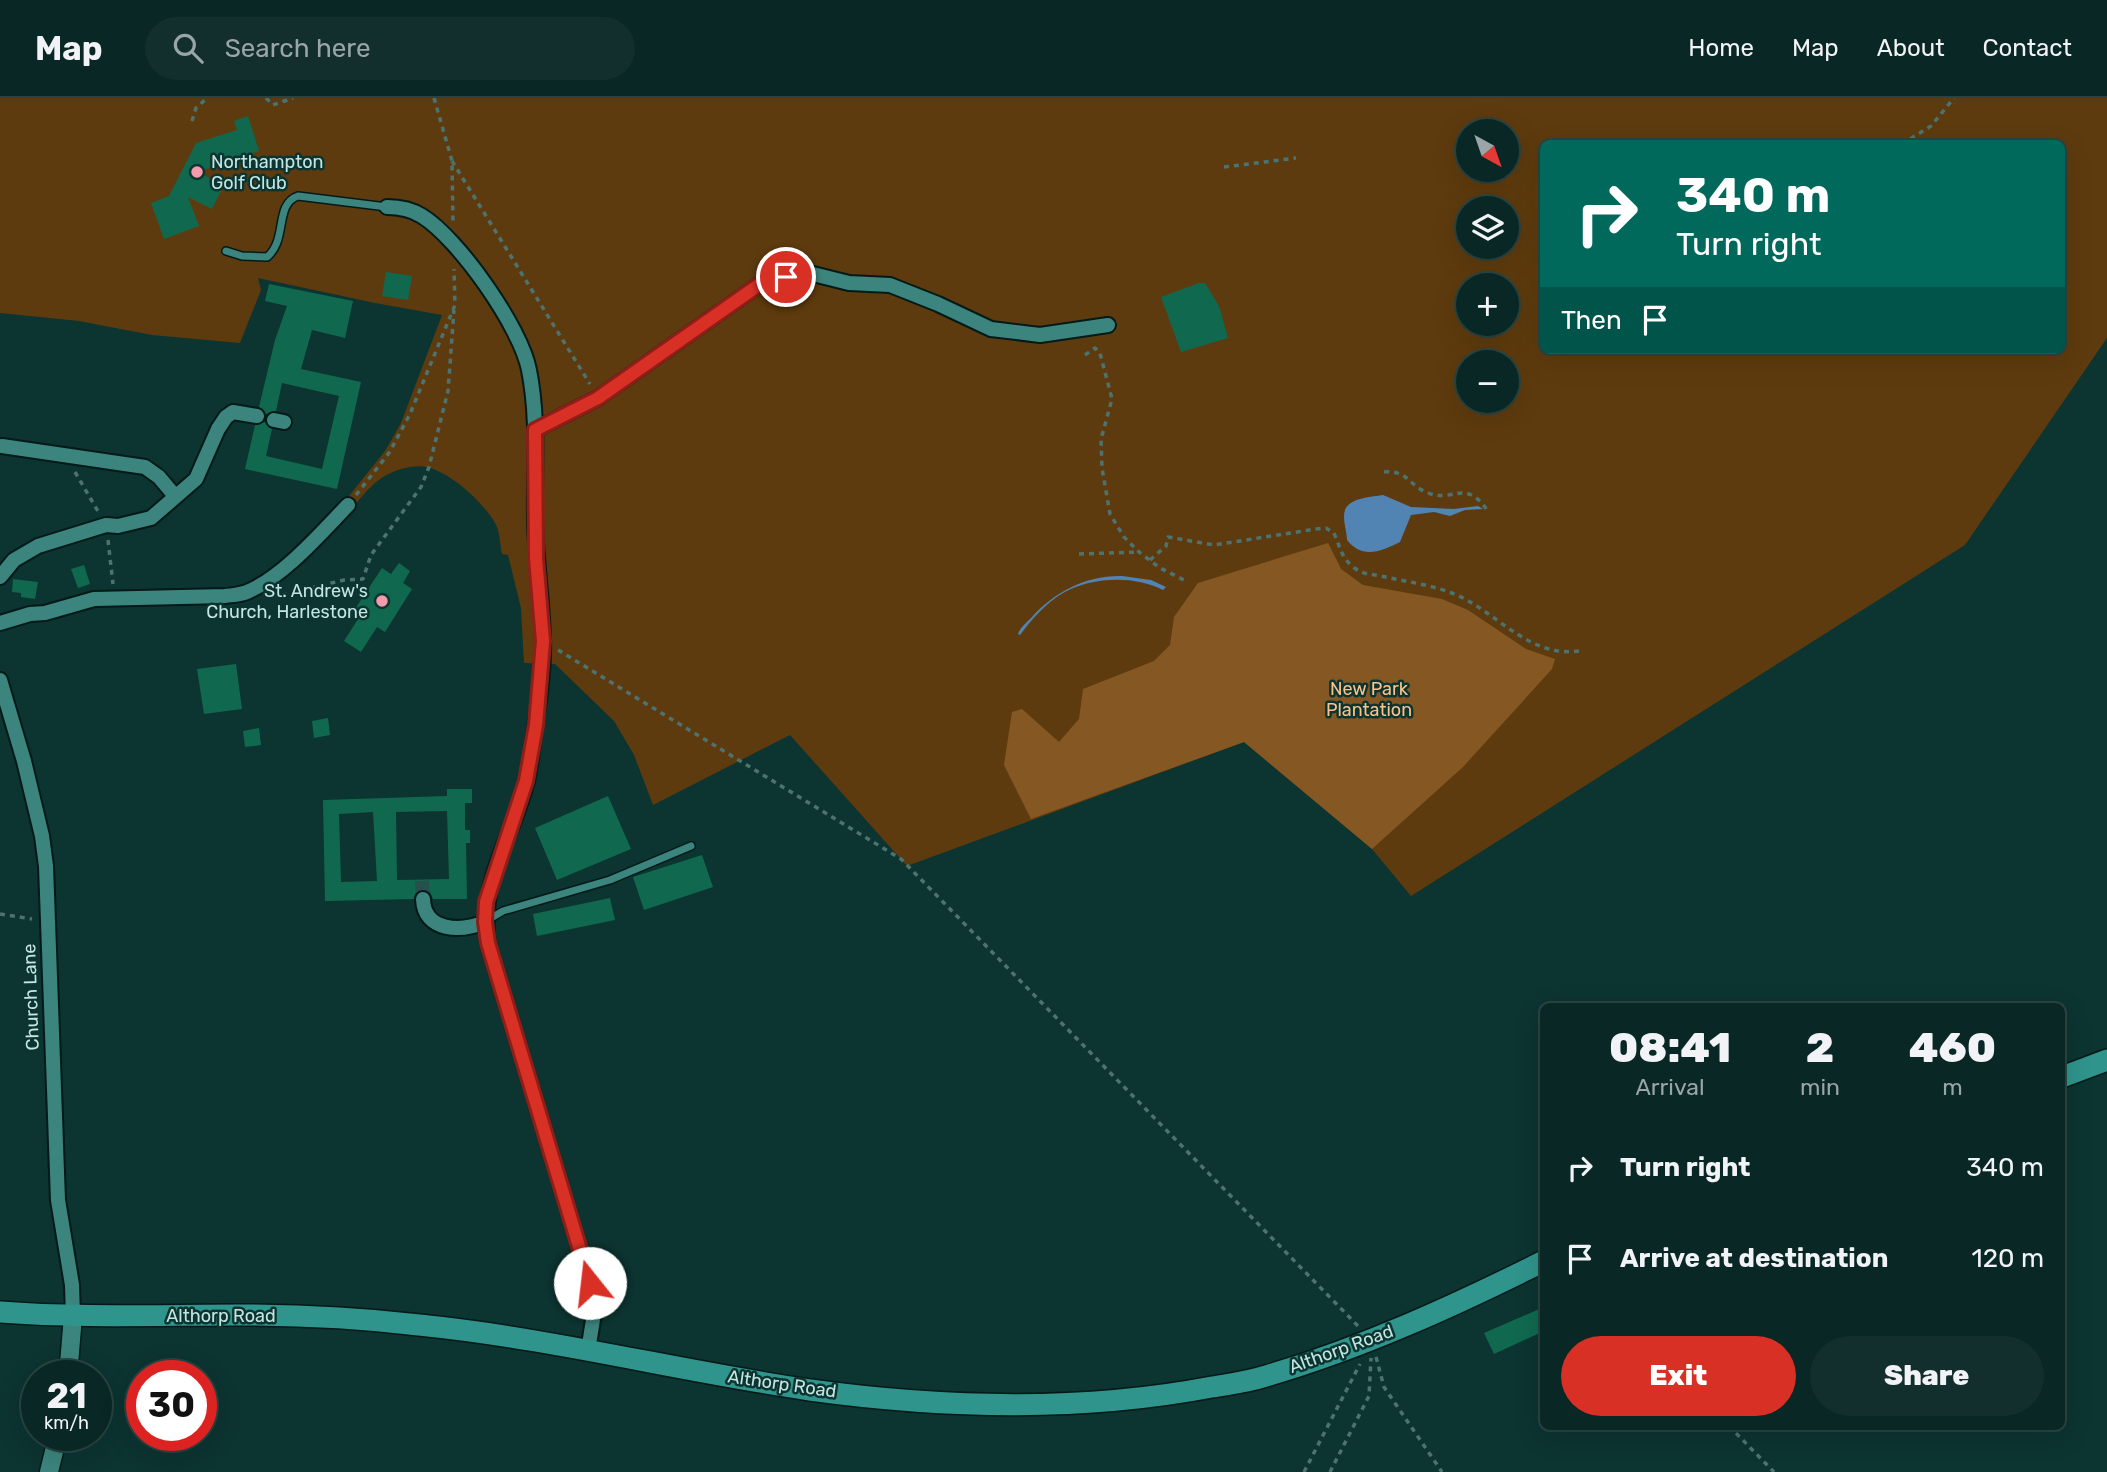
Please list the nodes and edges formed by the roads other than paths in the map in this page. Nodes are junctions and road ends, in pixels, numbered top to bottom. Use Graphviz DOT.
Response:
graph roads {
  1 [pos="387,207"];
  2 [pos="226,251"];
  3 [pos="1108,325"];
  4 [pos="257,416"];
  5 [pos="535,430"];
  6 [pos="2,446"];
  7 [pos="175,496"];
  8 [pos="348,505"];
  9 [pos="0,577"];
  10 [pos="0,623"];
  11 [pos="0,680"];
  12 [pos="691,846"];
  13 [pos="423,899"];
  14 [pos="485,922"];
  15 [pos="2107,1060"];
  16 [pos="2065,1076"];
  17 [pos="1540,1263"];
  18 [pos="0,1312"];
  19 [pos="73,1316"];
  20 [pos="588,1351"];
  21 [pos="69,1360"];
  22 [pos="54,1451"];
  23 [pos="49,1472"];
  1 -- 2 [label="lane"];
  1 -- 5 [label="street"];
  3 -- 5 [label="street"];
  4 -- 7 [label="street"];
  5 -- 14 [label="street"];
  6 -- 7 [label="street"];
  7 -- 9 [label="street"];
  8 -- 10 [label="street"];
  11 -- 19 [label="street, Church Lane"];
  12 -- 14 [label="lane"];
  13 -- 14 [label="street"];
  14 -- 20 [label="street"];
  15 -- 16 [label="main road"];
  17 -- 20 [label="main road, Althorp Road"];
  18 -- 19 [label="main road, Althorp Road"];
  19 -- 20 [label="main road, Althorp Road"];
  19 -- 21 [label="street"];
  22 -- 23 [label="street"];
}
